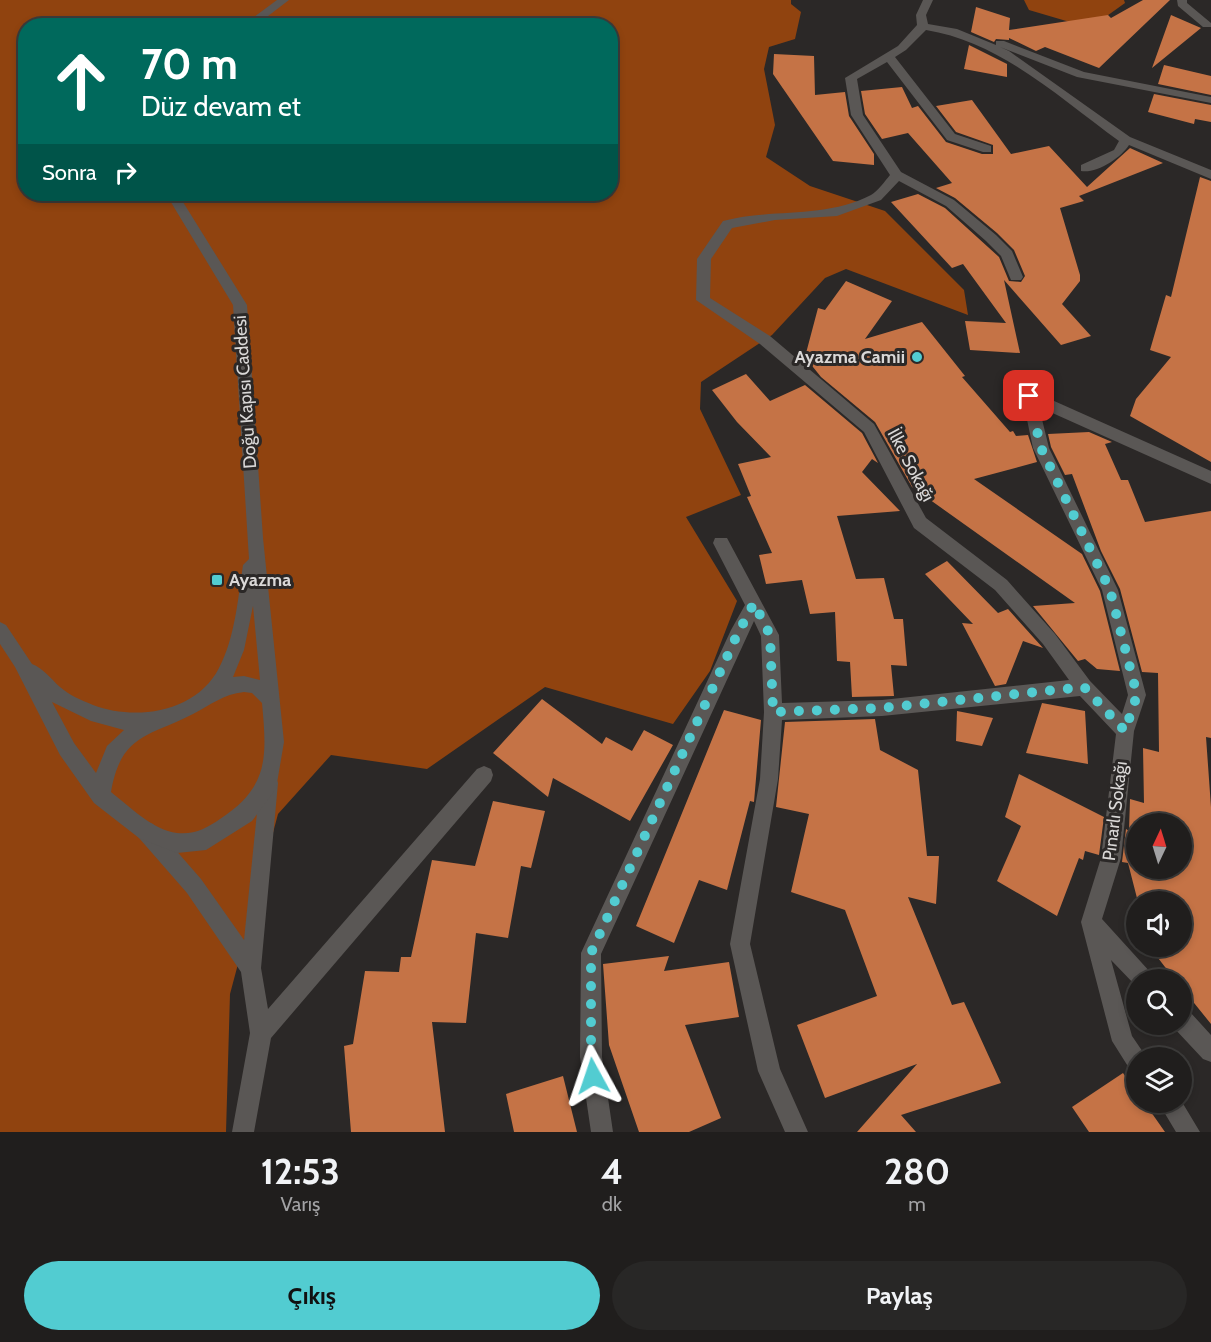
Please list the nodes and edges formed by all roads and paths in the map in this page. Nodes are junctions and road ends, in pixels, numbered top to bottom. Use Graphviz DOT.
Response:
graph roads {
  1 [pos="284,0"];
  2 [pos="928,0"];
  3 [pos="1182,0"];
  4 [pos="258,18"];
  5 [pos="923,26"];
  6 [pos="1207,26"];
  7 [pos="952,30"];
  8 [pos="889,57"];
  9 [pos="1211,100"];
  10 [pos="1126,140"];
  11 [pos="987,149"];
  12 [pos="1085,168"];
  13 [pos="897,175"];
  14 [pos="1211,175"];
  15 [pos="176,201"];
  16 [pos="1016,277"];
  17 [pos="1211,478"];
  18 [pos="255,538"];
  19 [pos="721,543"];
  20 [pos="754,603"];
  21 [pos="0,630"];
  22 [pos="21,661"];
  23 [pos="1084,687"];
  24 [pos="211,694"];
  25 [pos="271,700"];
  26 [pos="773,712"];
  27 [pos="150,723"];
  28 [pos="1125,731"];
  29 [pos="484,775"];
  30 [pos="269,783"];
  31 [pos="101,796"];
  32 [pos="146,831"];
  33 [pos="1091,922"];
  34 [pos="251,968"];
  35 [pos="1134,969"];
  36 [pos="1192,1031"];
  37 [pos="261,1033"];
  38 [pos="1127,1047"];
  39 [pos="1211,1051"];
  40 [pos="1176,1113"];
  41 [pos="243,1132"];
  42 [pos="602,1132"];
  43 [pos="797,1132"];
  44 [pos="1189,1132"];
  1 -- 4 [label="street"];
  2 -- 5 [label="street"];
  3 -- 6 [label="street"];
  5 -- 7 [label="street"];
  5 -- 8 [label="street"];
  7 -- 9 [label="street"];
  7 -- 10 [label="street"];
  8 -- 11 [label="street"];
  8 -- 13 [label="street"];
  10 -- 12 [label="street"];
  10 -- 14 [label="street"];
  13 -- 16 [label="street"];
  13 -- 23 [label="street, İlke Sokağı"];
  15 -- 18 [label="street, Doğu Kapısı Caddesi"];
  17 -- 28 [label="street, Pınarlı Sokağı"];
  18 -- 24 [label="street, Doğu Kapısı Caddesi"];
  18 -- 25 [label="street, Doğu Kapısı Caddesi"];
  19 -- 20 [label="street"];
  20 -- 26 [label="street"];
  20 -- 42 [label="street"];
  21 -- 22 [label="street, Doğu Kapısı Caddesi"];
  22 -- 27 [label="street, Doğu Kapısı Caddesi"];
  22 -- 31 [label="street, Doğu Kapısı Caddesi"];
  23 -- 26 [label="street"];
  23 -- 28 [label="street, İlke Sokağı"];
  24 -- 25 [label="street"];
  24 -- 27 [label="street, Doğu Kapısı Caddesi"];
  25 -- 30 [label="street, Doğu Kapısı Caddesi"];
  26 -- 43 [label="street"];
  27 -- 31 [label="street"];
  28 -- 33 [label="street, Pınarlı Sokağı"];
  29 -- 37 [label="street"];
  30 -- 32 [label="street, Doğu Kapısı Caddesi"];
  30 -- 34 [label="street"];
  31 -- 32 [label="street, Doğu Kapısı Caddesi"];
  32 -- 34 [label="street"];
  33 -- 35 [label="street"];
  33 -- 38 [label="street"];
  34 -- 37 [label="street"];
  36 -- 39 [label="street"];
  37 -- 41 [label="street"];
  40 -- 44 [label="street"];
}
